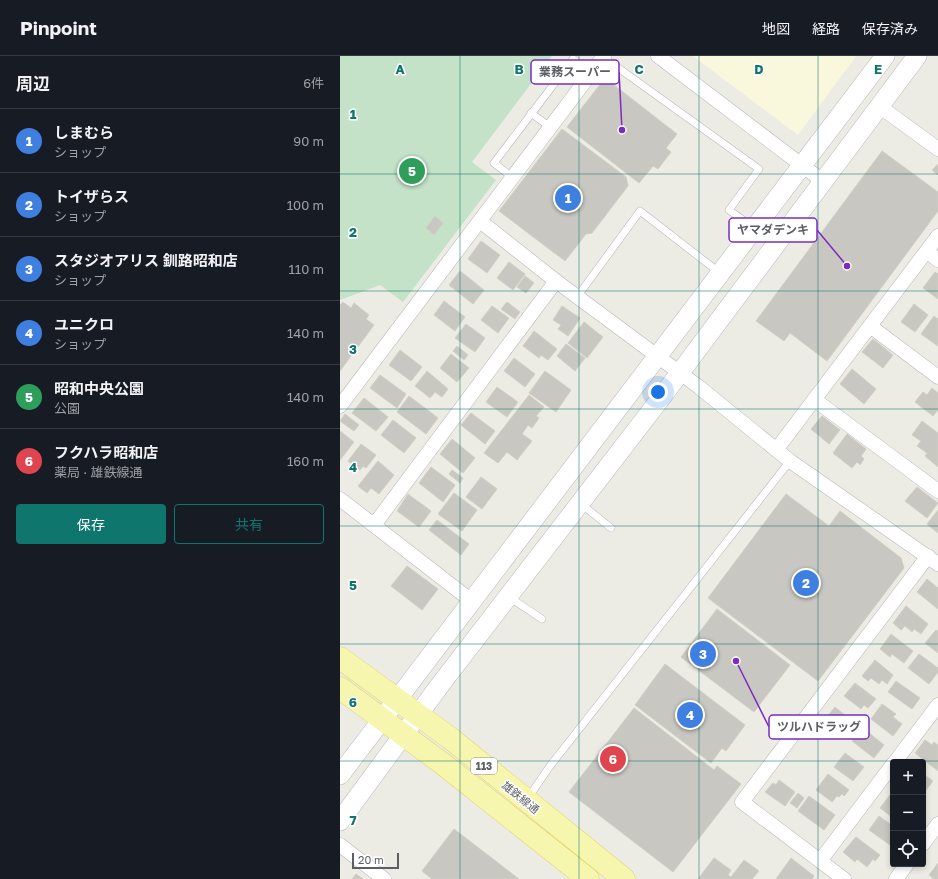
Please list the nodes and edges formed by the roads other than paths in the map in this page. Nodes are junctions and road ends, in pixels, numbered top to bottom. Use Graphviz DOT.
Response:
graph roads {
  1 [pos="658,56"];
  2 [pos="885,56"];
  3 [pos="917,56"];
  4 [pos="603,57"];
  5 [pos="591,73"];
  6 [pos="879,106"];
  7 [pos="531,113"];
  8 [pos="550,127"];
  9 [pos="938,149"];
  10 [pos="802,165"];
  11 [pos="512,177"];
  12 [pos="824,182"];
  13 [pos="480,221"];
  14 [pos="754,228"];
  15 [pos="938,236"];
  16 [pos="932,256"];
  17 [pos="720,273"];
  18 [pos="556,281"];
  19 [pos="578,297"];
  20 [pos="870,326"];
  21 [pos="657,356"];
  22 [pos="679,372"];
  23 [pos="938,377"];
  24 [pos="815,400"];
  25 [pos="340,405"];
  26 [pos="776,450"];
  27 [pos="790,461"];
  28 [pos="938,491"];
  29 [pos="340,499"];
  30 [pos="580,503"];
  31 [pos="374,524"];
  32 [pos="611,528"];
  33 [pos="933,560"];
  34 [pos="509,597"];
  35 [pos="473,602"];
  36 [pos="542,619"];
  37 [pos="340,658"];
  38 [pos="340,688"];
  39 [pos="397,700"];
  40 [pos="938,705"];
  41 [pos="418,714"];
  42 [pos="382,720"];
  43 [pos="403,735"];
  44 [pos="897,759"];
  45 [pos="890,768"];
  46 [pos="340,775"];
  47 [pos="525,801"];
  48 [pos="340,821"];
  49 [pos="938,824"];
  50 [pos="926,840"];
  51 [pos="340,845"];
  52 [pos="820,860"];
  53 [pos="906,867"];
  54 [pos="384,879"];
  55 [pos="588,879"];
  56 [pos="624,879"];
  57 [pos="844,879"];
  58 [pos="896,879"];
  1 -- 10 [label="street"];
  2 -- 10 [label="street"];
  3 -- 6 [label="street"];
  4 -- 5 [label="street"];
  4 -- 14 [label="lane"];
  5 -- 7 [label="lane"];
  5 -- 8 [label="street"];
  6 -- 9 [label="street"];
  6 -- 12 [label="street"];
  7 -- 8 [label="lane"];
  7 -- 11 [label="lane"];
  8 -- 11 [label="street"];
  10 -- 12 [label="street"];
  10 -- 14 [label="street"];
  11 -- 13 [label="street"];
  12 -- 22 [label="street"];
  13 -- 18 [label="street"];
  13 -- 25 [label="street"];
  14 -- 17 [label="street"];
  15 -- 16 [label="street"];
  16 -- 20 [label="street"];
  17 -- 19 [label="lane"];
  17 -- 21 [label="street"];
  18 -- 19 [label="street"];
  18 -- 31 [label="street"];
  19 -- 21 [label="street"];
  20 -- 23 [label="street"];
  20 -- 24 [label="street"];
  21 -- 22 [label="street"];
  21 -- 35 [label="street"];
  22 -- 26 [label="street"];
  22 -- 30 [label="street"];
  24 -- 26 [label="street"];
  24 -- 28 [label="street"];
  26 -- 27 [label="street"];
  27 -- 33 [label="street"];
  27 -- 47 [label="lane"];
  29 -- 31 [label="street"];
  30 -- 32 [label="lane"];
  30 -- 34 [label="street"];
  31 -- 35 [label="street"];
  33 -- 52 [label="street"];
  34 -- 36 [label="lane"];
  34 -- 41 [label="street"];
  35 -- 39 [label="street"];
  37 -- 39 [label="main road, 雄鉄線通 / 113"];
  38 -- 42 [label="main road, 雄鉄線通 / 113"];
  39 -- 41 [label="main road, 雄鉄線通 / 113"];
  39 -- 42 [label="street"];
  40 -- 44 [label="street"];
  41 -- 43 [label="street"];
  41 -- 47 [label="main road, 雄鉄線通 / 113"];
  42 -- 43 [label="main road, 雄鉄線通 / 113"];
  42 -- 46 [label="street"];
  43 -- 48 [label="street"];
  43 -- 55 [label="main road, 雄鉄線通 / 113"];
  45 -- 52 [label="street"];
  47 -- 56 [label="main road, 雄鉄線通 / 113"];
  49 -- 50 [label="street"];
  51 -- 54 [label="street"];
  52 -- 57 [label="street"];
  53 -- 58 [label="street"];
}
